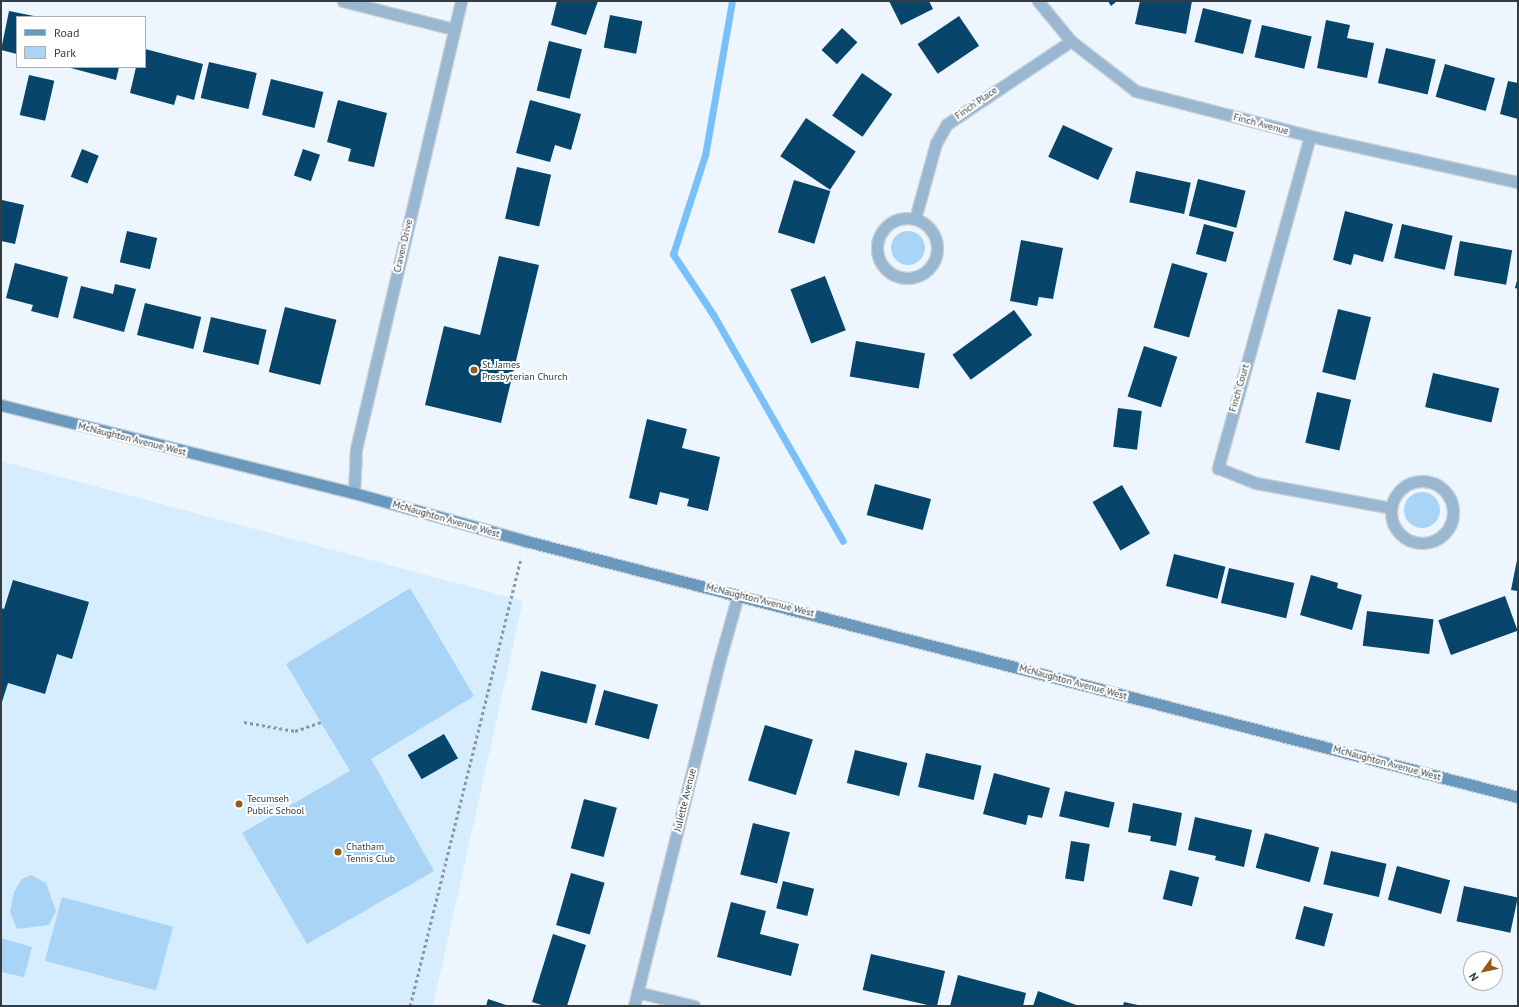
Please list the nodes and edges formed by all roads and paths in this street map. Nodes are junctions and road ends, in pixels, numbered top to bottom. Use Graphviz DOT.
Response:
graph roads {
  1 [pos="343,1"];
  2 [pos="461,1"];
  3 [pos="1038,1"];
  4 [pos="454,29"];
  5 [pos="1071,41"];
  6 [pos="1310,136"];
  7 [pos="1518,182"];
  8 [pos="915,219"];
  9 [pos="1,405"];
  10 [pos="354,493"];
  11 [pos="1391,508"];
  12 [pos="526,541"];
  13 [pos="738,595"];
  14 [pos="244,722"];
  15 [pos="321,722"];
  16 [pos="1518,797"];
  17 [pos="638,992"];
  18 [pos="410,1006"];
  19 [pos="634,1006"];
  20 [pos="694,1006"];
  1 -- 4 [label="street"];
  2 -- 4 [label="street, Craven Drive"];
  3 -- 5 [label="street, Finch Avenue"];
  4 -- 10 [label="street, Craven Drive"];
  5 -- 6 [label="street, Finch Avenue"];
  5 -- 8 [label="street, Finch Place"];
  6 -- 7 [label="street, Finch Avenue"];
  6 -- 11 [label="street, Finch Court"];
  8 -- 8 [label="street"];
  9 -- 10 [label="main road, McNaughton Avenue West"];
  10 -- 12 [label="main road, McNaughton Avenue West"];
  11 -- 11 [label="street"];
  12 -- 13 [label="main road, McNaughton Avenue West"];
  12 -- 18 [label="path"];
  13 -- 16 [label="main road, McNaughton Avenue West"];
  13 -- 17 [label="street, Juliette Avenue"];
  14 -- 15 [label="path"];
  17 -- 19 [label="street, Juliette Avenue"];
  17 -- 20 [label="street"];
}
